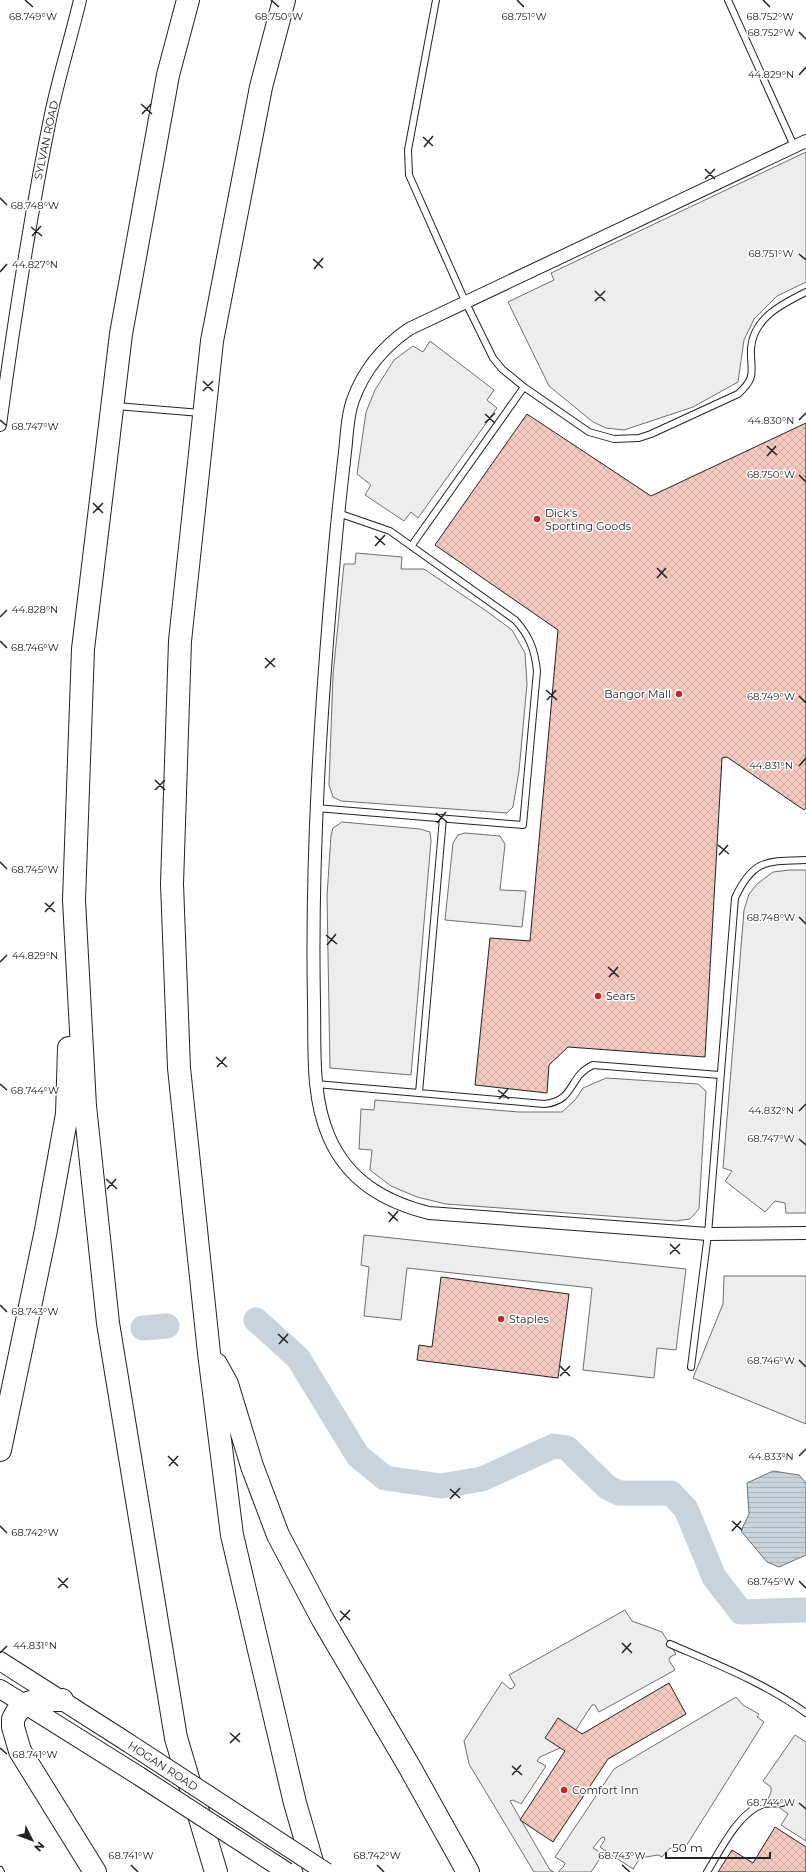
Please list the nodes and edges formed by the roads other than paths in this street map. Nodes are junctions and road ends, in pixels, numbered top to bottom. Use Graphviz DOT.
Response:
graph roads {
  1 [pos="80,0"];
  2 [pos="188,0"];
  3 [pos="436,0"];
  4 [pos="728,0"];
  5 [pos="283,4"];
  6 [pos="806,141"];
  7 [pos="794,146"];
  8 [pos="806,292"];
  9 [pos="465,301"];
  10 [pos="524,387"];
  11 [pos="113,406"];
  12 [pos="204,414"];
  13 [pos="0,425"];
  14 [pos="338,513"];
  15 [pos="412,545"];
  16 [pos="316,808"];
  17 [pos="443,818"];
  18 [pos="806,860"];
  19 [pos="74,900"];
  20 [pos="720,1075"];
  21 [pos="316,1084"];
  22 [pos="419,1093"];
  23 [pos="806,1233"];
  24 [pos="708,1234"];
  25 [pos="209,1353"];
  26 [pos="691,1367"];
  27 [pos="0,1450"];
  28 [pos="670,1644"];
  29 [pos="0,1661"];
  30 [pos="0,1689"];
  31 [pos="62,1700"];
  32 [pos="25,1704"];
  33 [pos="806,1713"];
  34 [pos="0,1725"];
  35 [pos="20,1751"];
  36 [pos="782,1804"];
  37 [pos="95,1872"];
  38 [pos="216,1872"];
  39 [pos="287,1872"];
  40 [pos="315,1872"];
  41 [pos="326,1872"];
  42 [pos="468,1872"];
  43 [pos="707,1872"];
  1 -- 13 [label="street, SYLVAN ROAD"];
  2 -- 11 [label="highway"];
  3 -- 9 [label="lane"];
  4 -- 7 [label="lane"];
  5 -- 12 [label="highway"];
  6 -- 7 [label="street"];
  7 -- 9 [label="street"];
  8 -- 10 [label="lane"];
  9 -- 10 [label="lane"];
  9 -- 14 [label="street"];
  10 -- 15 [label="lane"];
  11 -- 12 [label="lane"];
  11 -- 19 [label="highway"];
  12 -- 25 [label="highway"];
  14 -- 15 [label="lane"];
  14 -- 16 [label="street"];
  15 -- 17 [label="lane"];
  16 -- 17 [label="lane"];
  16 -- 21 [label="street"];
  17 -- 22 [label="lane"];
  18 -- 20 [label="lane"];
  19 -- 27 [label="highway"];
  19 -- 38 [label="highway"];
  20 -- 22 [label="lane"];
  20 -- 24 [label="lane"];
  21 -- 22 [label="lane"];
  21 -- 24 [label="street"];
  23 -- 24 [label="street"];
  24 -- 26 [label="lane"];
  25 -- 40 [label="highway"];
  25 -- 42 [label="highway"];
  28 -- 33 [label="lane"];
  29 -- 31 [label="main road, HOGAN ROAD"];
  30 -- 32 [label="main road, HOGAN ROAD"];
  31 -- 32 [label="highway"];
  31 -- 41 [label="main road, HOGAN ROAD, bridge"];
  32 -- 35 [label="highway"];
  32 -- 39 [label="main road, HOGAN ROAD, bridge"];
  34 -- 35 [label="highway"];
  35 -- 37 [label="highway"];
  36 -- 43 [label="lane"];
}
